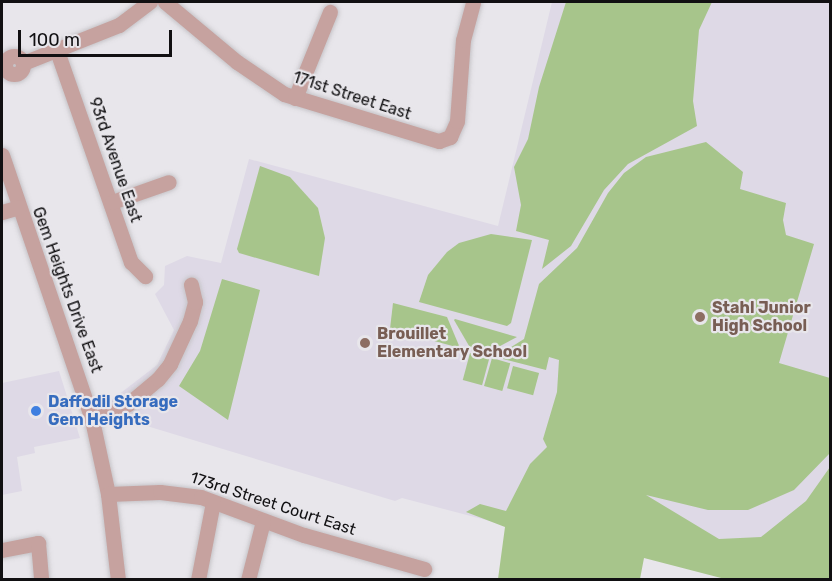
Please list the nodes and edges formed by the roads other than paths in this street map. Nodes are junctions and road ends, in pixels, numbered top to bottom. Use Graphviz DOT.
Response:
graph roads {
  1 [pos="150,2"];
  2 [pos="165,2"];
  3 [pos="473,2"];
  4 [pos="330,12"];
  5 [pos="57,51"];
  6 [pos="4,69"];
  7 [pos="296,98"];
  8 [pos="2,155"];
  9 [pos="169,182"];
  10 [pos="112,202"];
  11 [pos="19,207"];
  12 [pos="2,212"];
  13 [pos="145,276"];
  14 [pos="191,284"];
  15 [pos="92,420"];
  16 [pos="108,494"];
  17 [pos="213,502"];
  18 [pos="263,521"];
  19 [pos="2,550"];
  20 [pos="424,570"];
  21 [pos="41,579"];
  22 [pos="118,579"];
  23 [pos="198,579"];
  24 [pos="248,579"];
  1 -- 5 [label="street"];
  2 -- 7 [label="street, 171st Street East"];
  3 -- 7 [label="street, 171st Street East"];
  4 -- 7 [label="street"];
  5 -- 6 [label="street"];
  5 -- 10 [label="street, 93rd Avenue East"];
  8 -- 11 [label="street, Gem Heights Drive East"];
  9 -- 10 [label="street"];
  10 -- 13 [label="street, 93rd Avenue East"];
  11 -- 12 [label="street"];
  11 -- 15 [label="street, Gem Heights Drive East"];
  14 -- 15 [label="street"];
  15 -- 16 [label="street, Gem Heights Drive East"];
  16 -- 17 [label="street, 173rd Street Court East"];
  16 -- 22 [label="street, Gem Heights Drive East"];
  17 -- 18 [label="street, 173rd Street Court East"];
  17 -- 23 [label="street"];
  18 -- 20 [label="street, 173rd Street Court East"];
  18 -- 24 [label="street"];
  19 -- 21 [label="street"];
}
